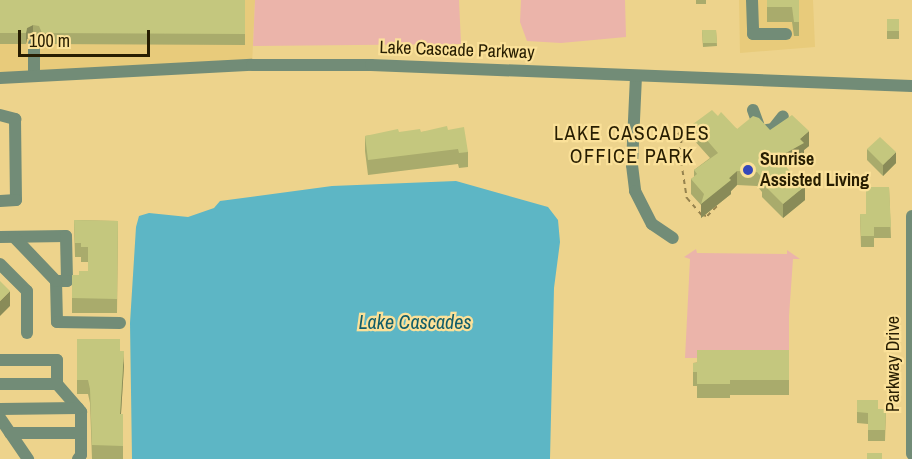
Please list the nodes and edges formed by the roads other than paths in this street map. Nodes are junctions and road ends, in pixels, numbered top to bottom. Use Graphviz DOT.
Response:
graph roads {
  1 [pos="752,0"];
  2 [pos="786,34"];
  3 [pos="34,44"];
  4 [pos="34,76"];
  5 [pos="636,76"];
  6 [pos="0,78"];
  7 [pos="912,86"];
  8 [pos="753,110"];
  9 [pos="0,115"];
  10 [pos="783,116"];
  11 [pos="0,201"];
  12 [pos="912,216"];
  13 [pos="0,237"];
  14 [pos="14,237"];
  15 [pos="673,238"];
  16 [pos="0,264"];
  17 [pos="912,273"];
  18 [pos="56,281"];
  19 [pos="120,323"];
  20 [pos="27,333"];
  21 [pos="0,360"];
  22 [pos="0,384"];
  23 [pos="57,384"];
  24 [pos="78,408"];
  25 [pos="0,409"];
  26 [pos="0,418"];
  27 [pos="10,433"];
  28 [pos="81,433"];
  29 [pos="912,454"];
  30 [pos="28,459"];
  31 [pos="78,459"];
  1 -- 2 [label="street"];
  3 -- 4 [label="street"];
  4 -- 5 [label="street, Lake Cascade Parkway"];
  4 -- 6 [label="street, Lake Cascade Parkway"];
  5 -- 7 [label="street, Lake Cascade Parkway"];
  5 -- 15 [label="street"];
  8 -- 10 [label="street"];
  9 -- 11 [label="street"];
  12 -- 17 [label="street, Parkway Drive"];
  13 -- 14 [label="street"];
  14 -- 18 [label="street"];
  14 -- 18 [label="street"];
  16 -- 20 [label="street"];
  17 -- 29 [label="street, Parkway Drive"];
  18 -- 19 [label="street"];
  21 -- 23 [label="street"];
  22 -- 23 [label="street"];
  23 -- 24 [label="street"];
  24 -- 25 [label="street"];
  24 -- 28 [label="street"];
  26 -- 27 [label="street"];
  27 -- 28 [label="street"];
  27 -- 30 [label="street"];
  28 -- 31 [label="street"];
}
